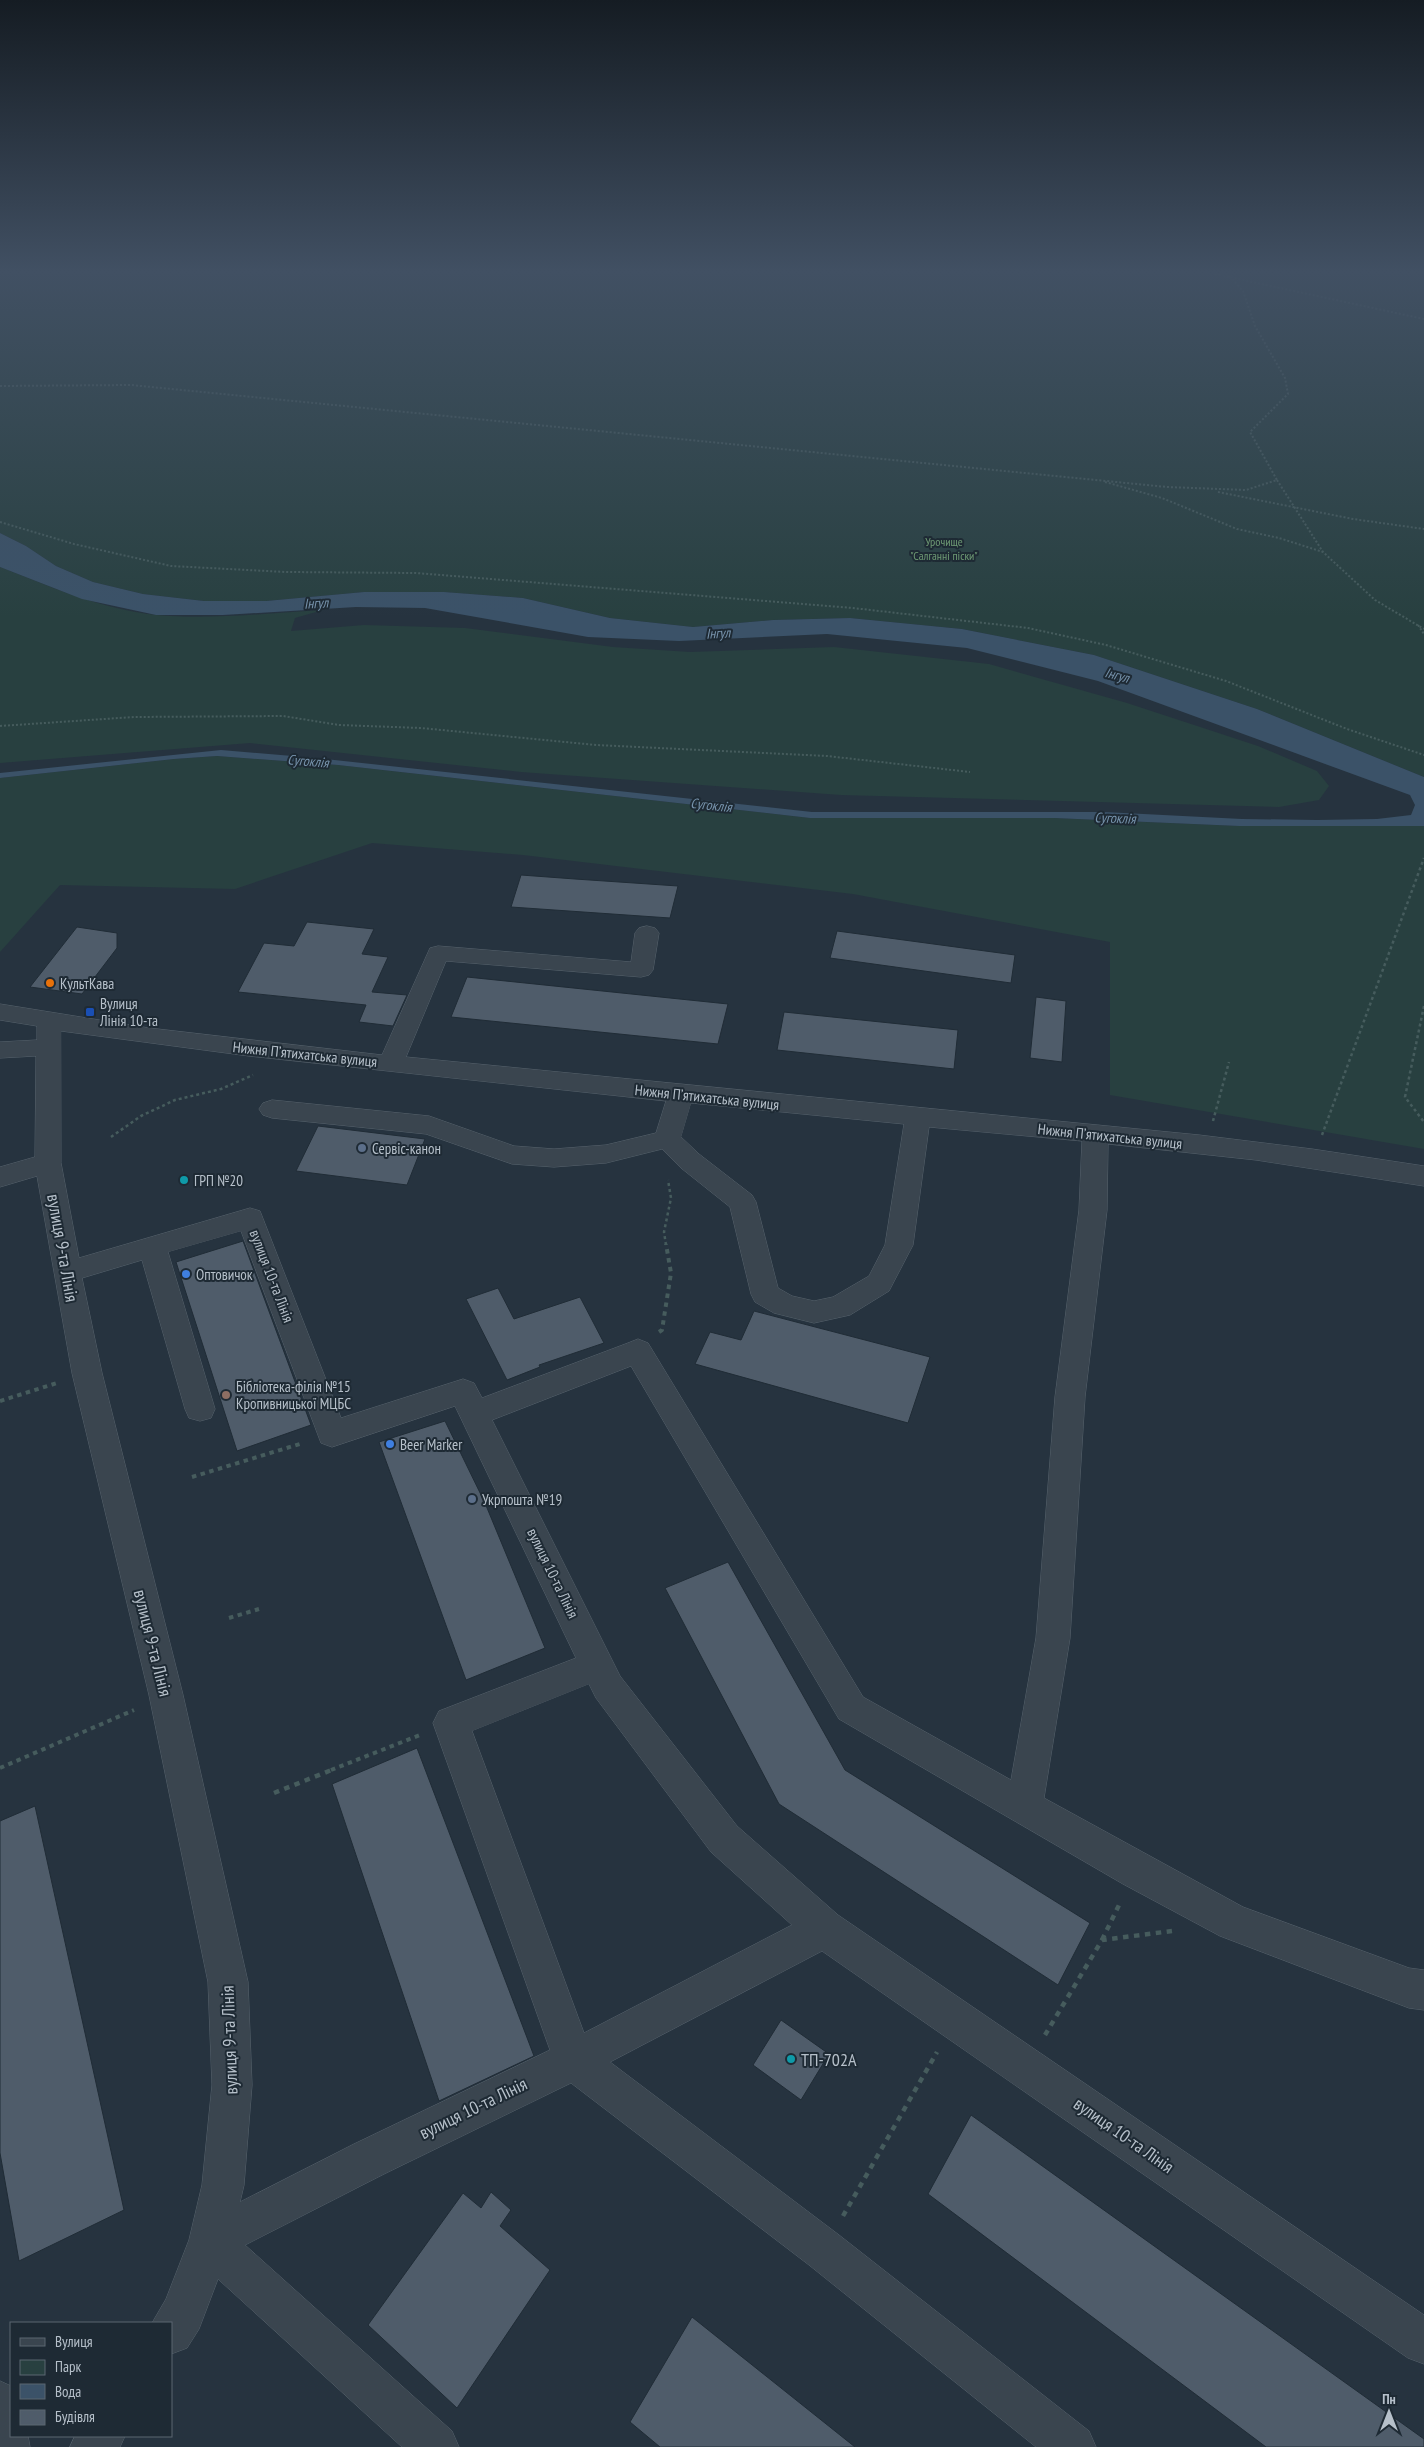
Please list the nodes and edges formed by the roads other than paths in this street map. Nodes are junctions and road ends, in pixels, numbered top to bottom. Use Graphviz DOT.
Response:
graph roads {
  1 [pos="647,933"];
  2 [pos="0,1012"];
  3 [pos="49,1034"];
  4 [pos="0,1050"];
  5 [pos="391,1064"];
  6 [pos="682,1095"];
  7 [pos="272,1108"];
  8 [pos="918,1117"];
  9 [pos="1095,1133"];
  10 [pos="667,1139"];
  11 [pos="48,1163"];
  12 [pos="0,1177"];
  13 [pos="1421,1178"];
  14 [pos="153,1248"];
  15 [pos="67,1272"];
  16 [pos="200,1409"];
  17 [pos="474,1414"];
  18 [pos="598,1665"];
  19 [pos="1024,1807"];
  20 [pos="824,1929"];
  21 [pos="1424,1990"];
  22 [pos="574,2060"];
  23 [pos="211,2240"];
  24 [pos="172,2330"];
  25 [pos="1424,2342"];
  26 [pos="0,2404"];
  27 [pos="101,2437"];
  28 [pos="6,2447"];
  29 [pos="93,2447"];
  30 [pos="436,2447"];
  31 [pos="1073,2447"];
  1 -- 5 [label="street"];
  2 -- 3 [label="street, Нижня Пʼятихатська вулиця"];
  3 -- 4 [label="street"];
  3 -- 5 [label="street, Нижня Пʼятихатська вулиця"];
  3 -- 11 [label="street, вулиця 9-та Лінія"];
  5 -- 6 [label="street, Нижня Пʼятихатська вулиця"];
  6 -- 8 [label="street, Нижня Пʼятихатська вулиця"];
  6 -- 10 [label="street"];
  7 -- 10 [label="street"];
  8 -- 9 [label="street, Нижня Пʼятихатська вулиця"];
  8 -- 10 [label="street"];
  9 -- 13 [label="street, Нижня Пʼятихатська вулиця"];
  9 -- 19 [label="street"];
  11 -- 12 [label="street"];
  11 -- 15 [label="street, вулиця 9-та Лінія"];
  14 -- 15 [label="street"];
  14 -- 16 [label="street"];
  14 -- 17 [label="street, вулиця 10-та Лінія"];
  15 -- 23 [label="street, вулиця 9-та Лінія"];
  17 -- 18 [label="street, вулиця 10-та Лінія"];
  17 -- 19 [label="street"];
  18 -- 20 [label="street, вулиця 10-та Лінія"];
  18 -- 22 [label="street"];
  19 -- 21 [label="street"];
  20 -- 22 [label="street, вулиця 10-та Лінія"];
  20 -- 25 [label="street, вулиця 10-та Лінія"];
  22 -- 23 [label="street, вулиця 10-та Лінія"];
  22 -- 31 [label="street"];
  23 -- 24 [label="street"];
  23 -- 30 [label="street"];
  26 -- 28 [label="street"];
  27 -- 29 [label="street"];
}
